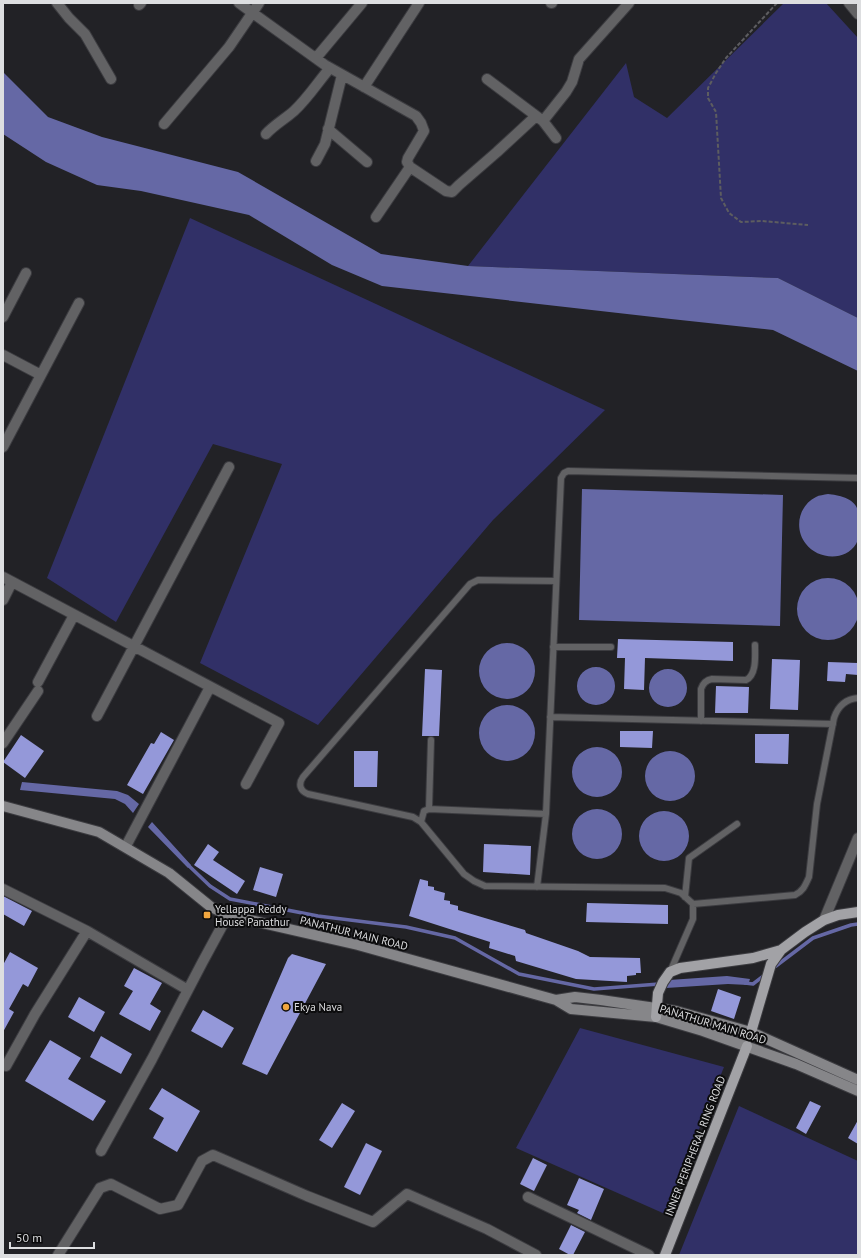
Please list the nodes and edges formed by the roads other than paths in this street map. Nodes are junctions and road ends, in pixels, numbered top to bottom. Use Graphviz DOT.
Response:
graph roads {
  1 [pos="57,3"];
  2 [pos="239,3"];
  3 [pos="259,3"];
  4 [pos="362,3"];
  5 [pos="419,3"];
  6 [pos="629,3"];
  7 [pos="849,3"];
  8 [pos="252,13"];
  9 [pos="858,14"];
  10 [pos="316,58"];
  11 [pos="330,68"];
  12 [pos="342,74"];
  13 [pos="111,79"];
  14 [pos="487,79"];
  15 [pos="364,87"];
  16 [pos="540,118"];
  17 [pos="164,124"];
  18 [pos="328,129"];
  19 [pos="266,134"];
  20 [pos="556,138"];
  21 [pos="316,161"];
  22 [pos="367,162"];
  23 [pos="410,167"];
  24 [pos="376,217"];
  25 [pos="26,273"];
  26 [pos="79,303"];
  27 [pos="3,317"];
  28 [pos="3,355"];
  29 [pos="41,375"];
  30 [pos="3,447"];
  31 [pos="229,467"];
  32 [pos="858,478"];
  33 [pos="8,579"];
  34 [pos="556,581"];
  35 [pos="3,600"];
  36 [pos="74,615"];
  37 [pos="756,645"];
  38 [pos="134,646"];
  39 [pos="553,647"];
  40 [pos="611,647"];
  41 [pos="210,687"];
  42 [pos="858,698"];
  43 [pos="97,716"];
  44 [pos="550,717"];
  45 [pos="701,721"];
  46 [pos="833,724"];
  47 [pos="431,740"];
  48 [pos="3,742"];
  49 [pos="246,784"];
  50 [pos="3,806"];
  51 [pos="429,809"];
  52 [pos="546,814"];
  53 [pos="421,822"];
  54 [pos="737,824"];
  55 [pos="858,838"];
  56 [pos="126,846"];
  57 [pos="536,887"];
  58 [pos="3,889"];
  59 [pos="685,897"];
  60 [pos="693,904"];
  61 [pos="858,912"];
  62 [pos="228,915"];
  63 [pos="824,920"];
  64 [pos="87,931"];
  65 [pos="781,950"];
  66 [pos="670,972"];
  67 [pos="188,990"];
  68 [pos="656,1012"];
  69 [pos="751,1032"];
  70 [pos="746,1046"];
  71 [pos="6,1066"];
  72 [pos="858,1080"];
  73 [pos="858,1091"];
  74 [pos="102,1152"];
  75 [pos="528,1197"];
  76 [pos="58,1255"];
  77 [pos="536,1255"];
  78 [pos="649,1255"];
  79 [pos="665,1255"];
  1 -- 13 [label="street"];
  2 -- 8 [label="street"];
  3 -- 8 [label="street"];
  4 -- 10 [label="street"];
  5 -- 15 [label="street"];
  6 -- 16 [label="street"];
  7 -- 9 [label="street"];
  8 -- 10 [label="street"];
  8 -- 17 [label="street"];
  10 -- 11 [label="street"];
  11 -- 12 [label="street"];
  11 -- 19 [label="street"];
  12 -- 15 [label="street"];
  12 -- 18 [label="street"];
  14 -- 16 [label="street"];
  15 -- 23 [label="street"];
  16 -- 20 [label="street"];
  16 -- 23 [label="street"];
  18 -- 21 [label="street"];
  18 -- 22 [label="street"];
  23 -- 24 [label="street"];
  25 -- 27 [label="street"];
  26 -- 29 [label="street"];
  28 -- 29 [label="street"];
  29 -- 30 [label="street"];
  31 -- 38 [label="street"];
  32 -- 34 [label="lane"];
  33 -- 35 [label="street"];
  33 -- 36 [label="street"];
  34 -- 39 [label="lane"];
  34 -- 53 [label="lane"];
  36 -- 38 [label="street"];
  36 -- 48 [label="street"];
  37 -- 45 [label="lane"];
  38 -- 41 [label="street"];
  38 -- 43 [label="street"];
  39 -- 40 [label="lane"];
  39 -- 44 [label="lane"];
  41 -- 49 [label="street"];
  41 -- 56 [label="street"];
  42 -- 46 [label="lane"];
  44 -- 45 [label="lane"];
  44 -- 52 [label="lane"];
  45 -- 46 [label="lane"];
  46 -- 60 [label="lane"];
  47 -- 51 [label="lane"];
  50 -- 56 [label="street, PANATHUR MAIN ROAD"];
  51 -- 52 [label="lane"];
  51 -- 53 [label="lane"];
  52 -- 57 [label="lane"];
  53 -- 57 [label="lane"];
  54 -- 59 [label="lane"];
  55 -- 63 [label="street"];
  56 -- 62 [label="street, PANATHUR MAIN ROAD"];
  57 -- 59 [label="lane"];
  58 -- 64 [label="street"];
  59 -- 60 [label="lane"];
  60 -- 66 [label="lane"];
  61 -- 63 [label="main road"];
  62 -- 67 [label="street"];
  62 -- 68 [label="street, PANATHUR MAIN ROAD"];
  63 -- 65 [label="main road"];
  64 -- 67 [label="street"];
  64 -- 71 [label="street"];
  65 -- 66 [label="main road"];
  65 -- 69 [label="main road"];
  66 -- 68 [label="main road"];
  67 -- 74 [label="street"];
  68 -- 69 [label="street, PANATHUR MAIN ROAD"];
  68 -- 70 [label="street, PANATHUR MAIN ROAD"];
  69 -- 72 [label="street, PANATHUR MAIN ROAD"];
  70 -- 73 [label="street, PANATHUR MAIN ROAD"];
  70 -- 79 [label="main road, INNER PERIPHERAL RING ROAD"];
  75 -- 78 [label="street"];
  76 -- 77 [label="street"];
}
